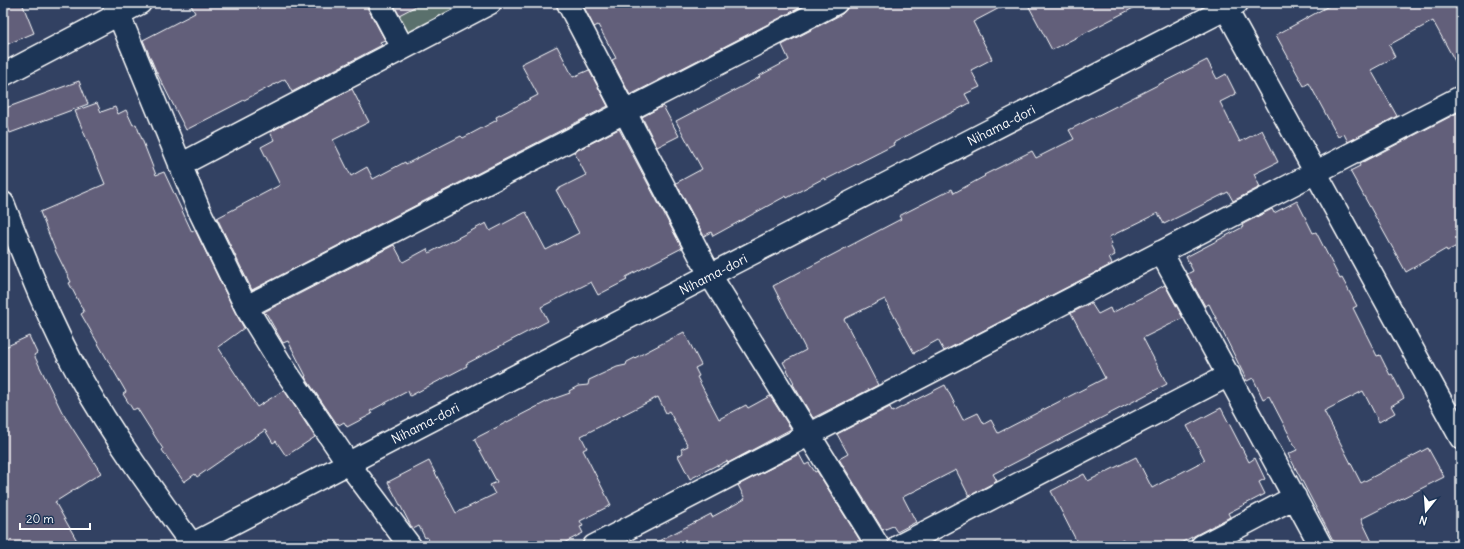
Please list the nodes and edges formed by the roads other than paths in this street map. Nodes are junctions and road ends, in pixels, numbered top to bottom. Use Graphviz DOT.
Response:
graph roads {
  1 [pos="140,3"];
  2 [pos="379,3"];
  3 [pos="490,3"];
  4 [pos="568,3"];
  5 [pos="836,3"];
  6 [pos="1226,4"];
  7 [pos="116,9"];
  8 [pos="402,48"];
  9 [pos="3,75"];
  10 [pos="1461,97"];
  11 [pos="625,112"];
  12 [pos="180,165"];
  13 [pos="1316,171"];
  14 [pos="3,203"];
  15 [pos="1161,252"];
  16 [pos="710,275"];
  17 [pos="246,307"];
  18 [pos="1229,375"];
  19 [pos="810,435"];
  20 [pos="1461,438"];
  21 [pos="348,463"];
  22 [pos="1294,498"];
  23 [pos="191,546"];
  24 [pos="410,546"];
  25 [pos="594,546"];
  26 [pos="878,546"];
  27 [pos="898,546"];
  28 [pos="1202,546"];
  29 [pos="1321,546"];
  1 -- 7 [label="street"];
  2 -- 8 [label="street"];
  3 -- 8 [label="street"];
  4 -- 11 [label="street"];
  5 -- 11 [label="street"];
  6 -- 13 [label="street"];
  6 -- 16 [label="street, Nihama-dori"];
  7 -- 9 [label="street"];
  7 -- 12 [label="street"];
  8 -- 12 [label="street"];
  10 -- 13 [label="street"];
  11 -- 16 [label="street"];
  11 -- 17 [label="street"];
  12 -- 17 [label="street"];
  13 -- 15 [label="street"];
  13 -- 20 [label="street"];
  14 -- 23 [label="street"];
  15 -- 18 [label="street"];
  15 -- 19 [label="street"];
  16 -- 19 [label="street"];
  16 -- 21 [label="street, Nihama-dori"];
  17 -- 21 [label="street"];
  18 -- 22 [label="street"];
  18 -- 27 [label="street"];
  19 -- 25 [label="street"];
  19 -- 26 [label="street"];
  21 -- 23 [label="street, Nihama-dori"];
  21 -- 24 [label="street"];
  22 -- 28 [label="street"];
  22 -- 29 [label="street"];
}
